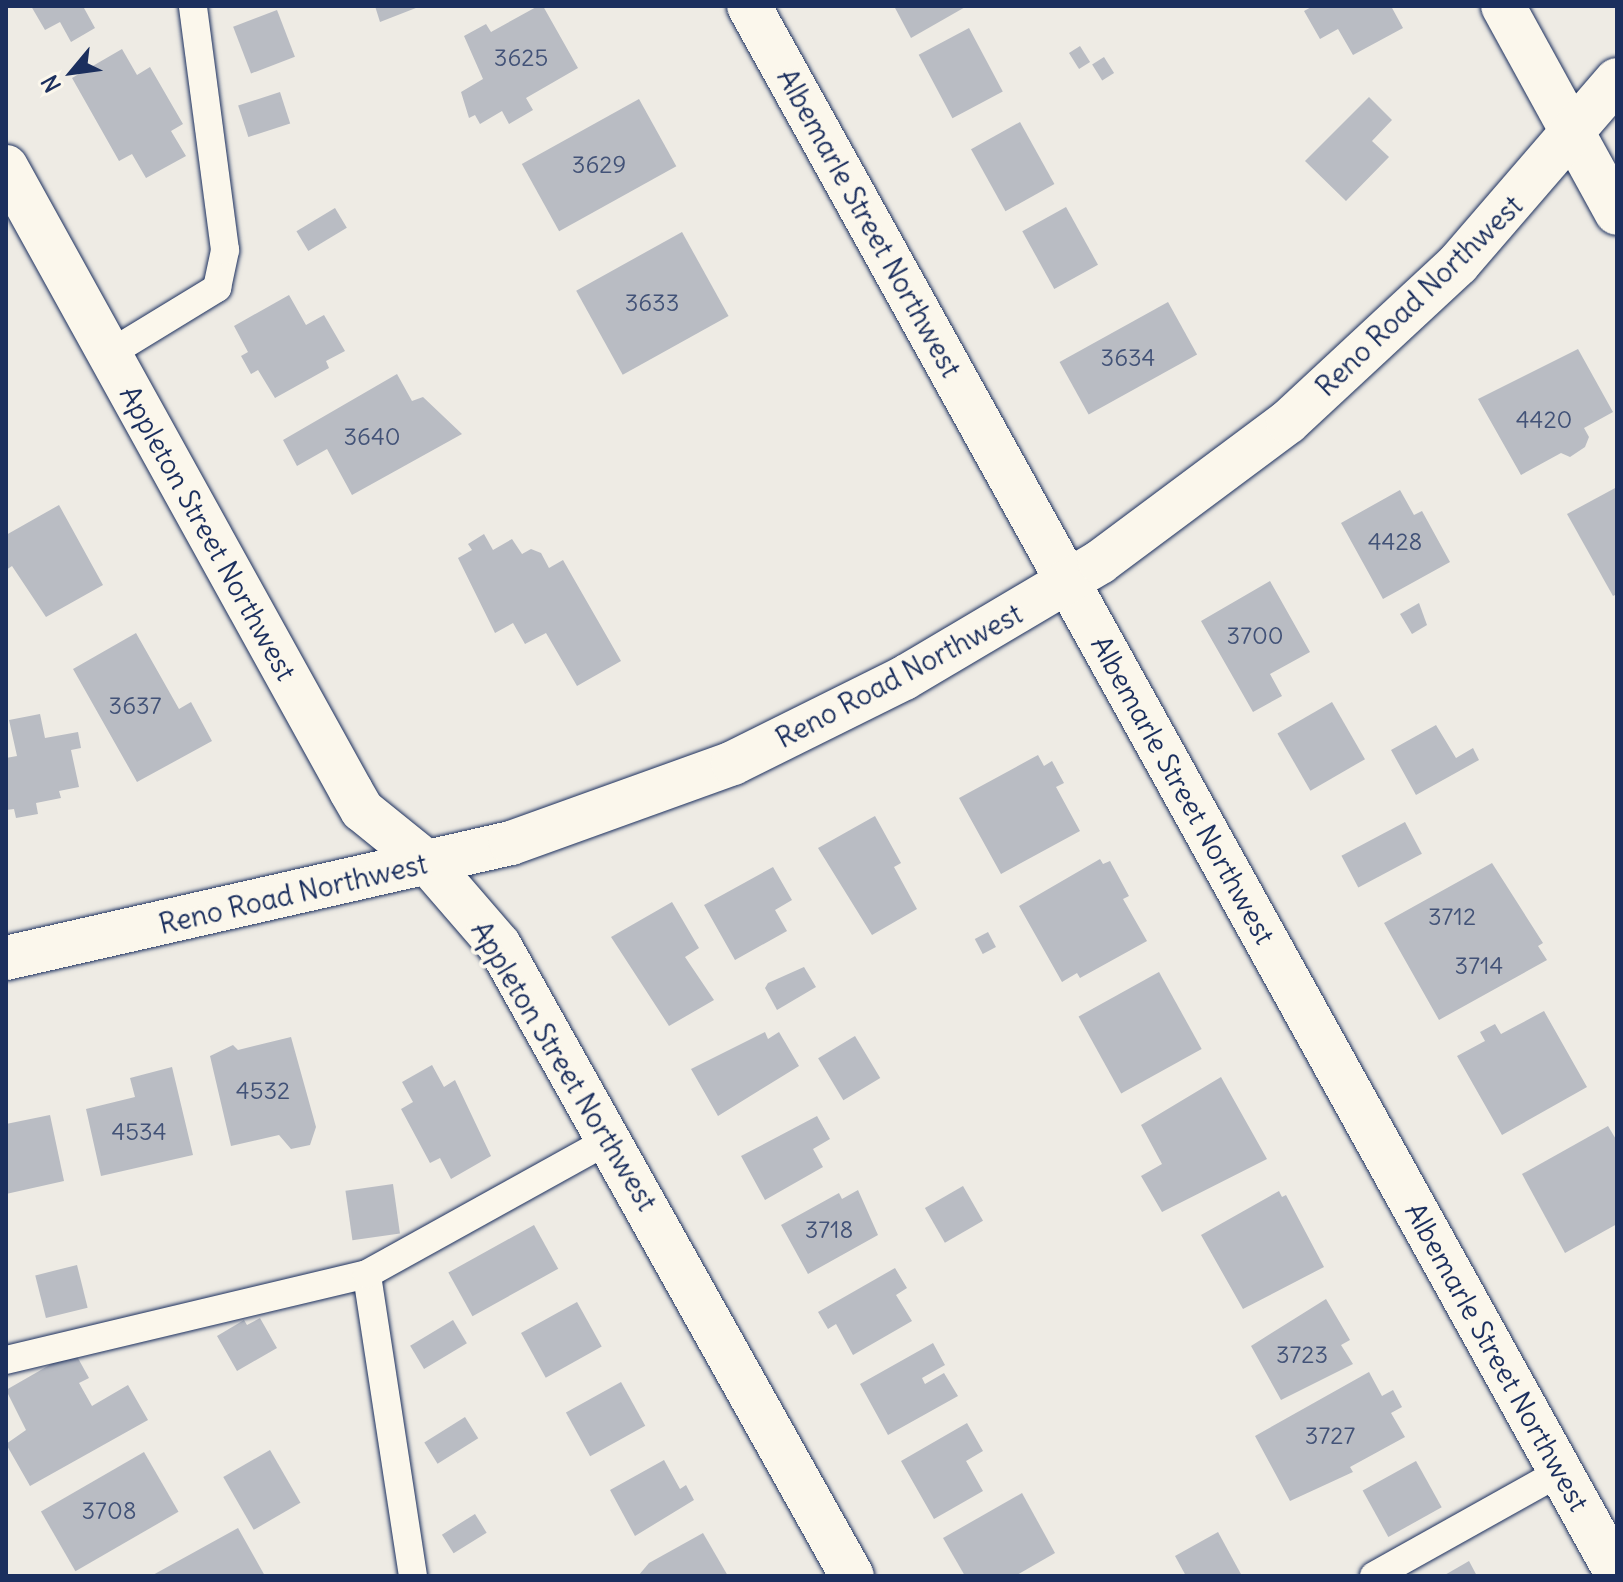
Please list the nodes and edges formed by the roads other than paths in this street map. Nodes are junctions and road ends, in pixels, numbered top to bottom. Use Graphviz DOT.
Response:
graph roads {
  1 [pos="193,6"];
  2 [pos="749,6"];
  3 [pos="1503,6"];
  4 [pos="1617,80"];
  5 [pos="1574,134"];
  6 [pos="6,167"];
  7 [pos="1617,213"];
  8 [pos="109,354"];
  9 [pos="1068,582"];
  10 [pos="429,864"];
  11 [pos="6,958"];
  12 [pos="611,1139"];
  13 [pos="367,1274"];
  14 [pos="6,1360"];
  15 [pos="1560,1472"];
  16 [pos="1617,1574"];
  17 [pos="413,1576"];
  18 [pos="852,1576"];
  19 [pos="1374,1576"];
  1 -- 8 [label="lane"];
  2 -- 9 [label="street, Albemarle Street Northwest"];
  3 -- 5 [label="street"];
  4 -- 5 [label="street, Reno Road Northwest"];
  5 -- 7 [label="street"];
  5 -- 9 [label="street, Reno Road Northwest"];
  6 -- 8 [label="street, Appleton Street Northwest"];
  8 -- 10 [label="street, Appleton Street Northwest"];
  9 -- 10 [label="street, Reno Road Northwest"];
  9 -- 15 [label="street, Albemarle Street Northwest"];
  10 -- 11 [label="street, Reno Road Northwest"];
  10 -- 12 [label="street, Appleton Street Northwest"];
  12 -- 13 [label="lane"];
  12 -- 18 [label="street, Appleton Street Northwest"];
  13 -- 14 [label="lane"];
  13 -- 17 [label="lane"];
  15 -- 16 [label="street, Albemarle Street Northwest"];
  15 -- 19 [label="lane"];
}
